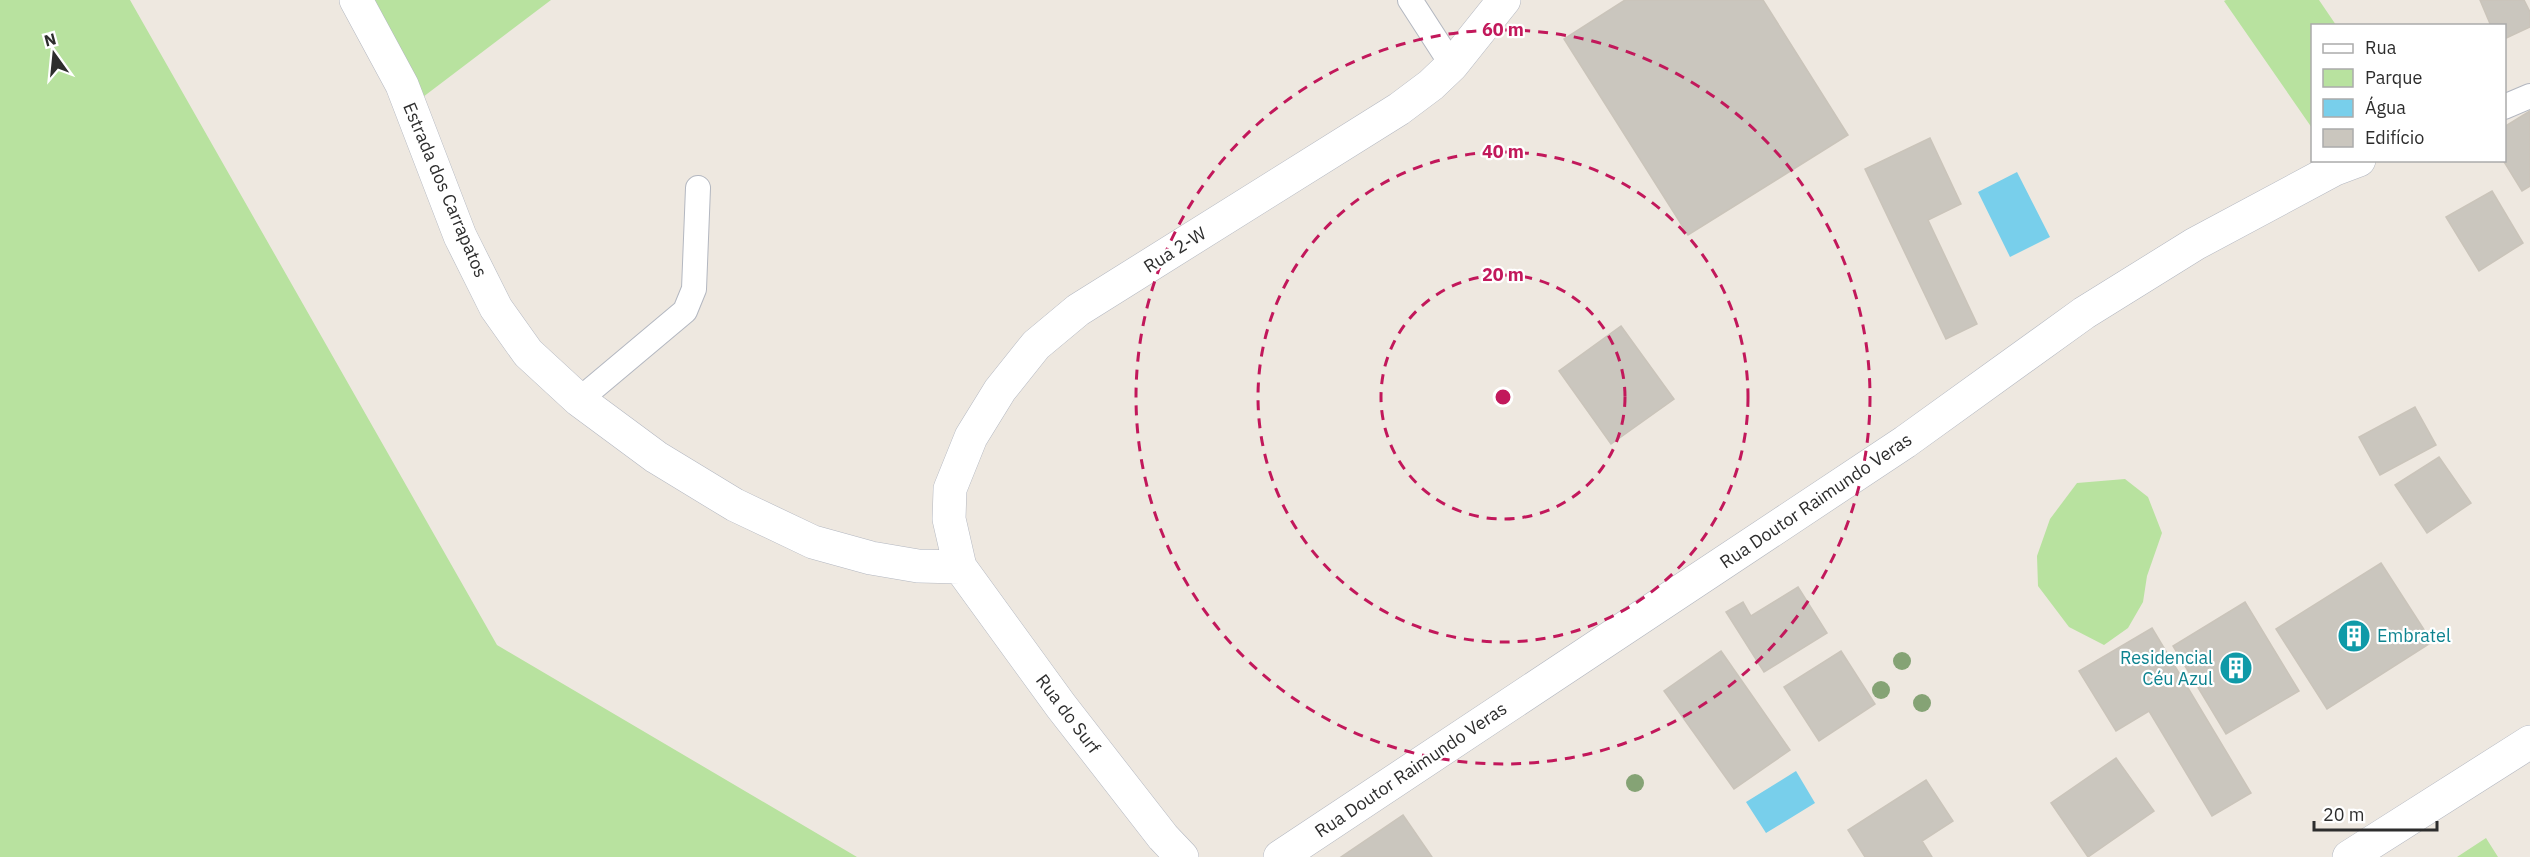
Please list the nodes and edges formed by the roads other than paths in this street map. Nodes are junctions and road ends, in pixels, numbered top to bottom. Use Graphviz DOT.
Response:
graph roads {
  1 [pos="356,0"];
  2 [pos="1410,0"];
  3 [pos="1504,0"];
  4 [pos="1452,65"];
  5 [pos="2530,96"];
  6 [pos="2506,107"];
  7 [pos="2353,162"];
  8 [pos="698,188"];
  9 [pos="579,400"];
  10 [pos="960,567"];
  11 [pos="2530,742"];
  12 [pos="1182,857"];
  13 [pos="1280,857"];
  14 [pos="2349,857"];
  1 -- 9 [label="street, Estrada dos Carrapatos"];
  2 -- 4 [label="lane"];
  3 -- 4 [label="street, Rua 2-W"];
  4 -- 10 [label="street, Rua 2-W"];
  5 -- 6 [label="lane"];
  7 -- 13 [label="street, Rua Doutor Raimundo Veras"];
  8 -- 9 [label="lane"];
  9 -- 10 [label="street, Estrada dos Carrapatos"];
  10 -- 12 [label="street, Rua do Surf"];
  11 -- 14 [label="street"];
}
